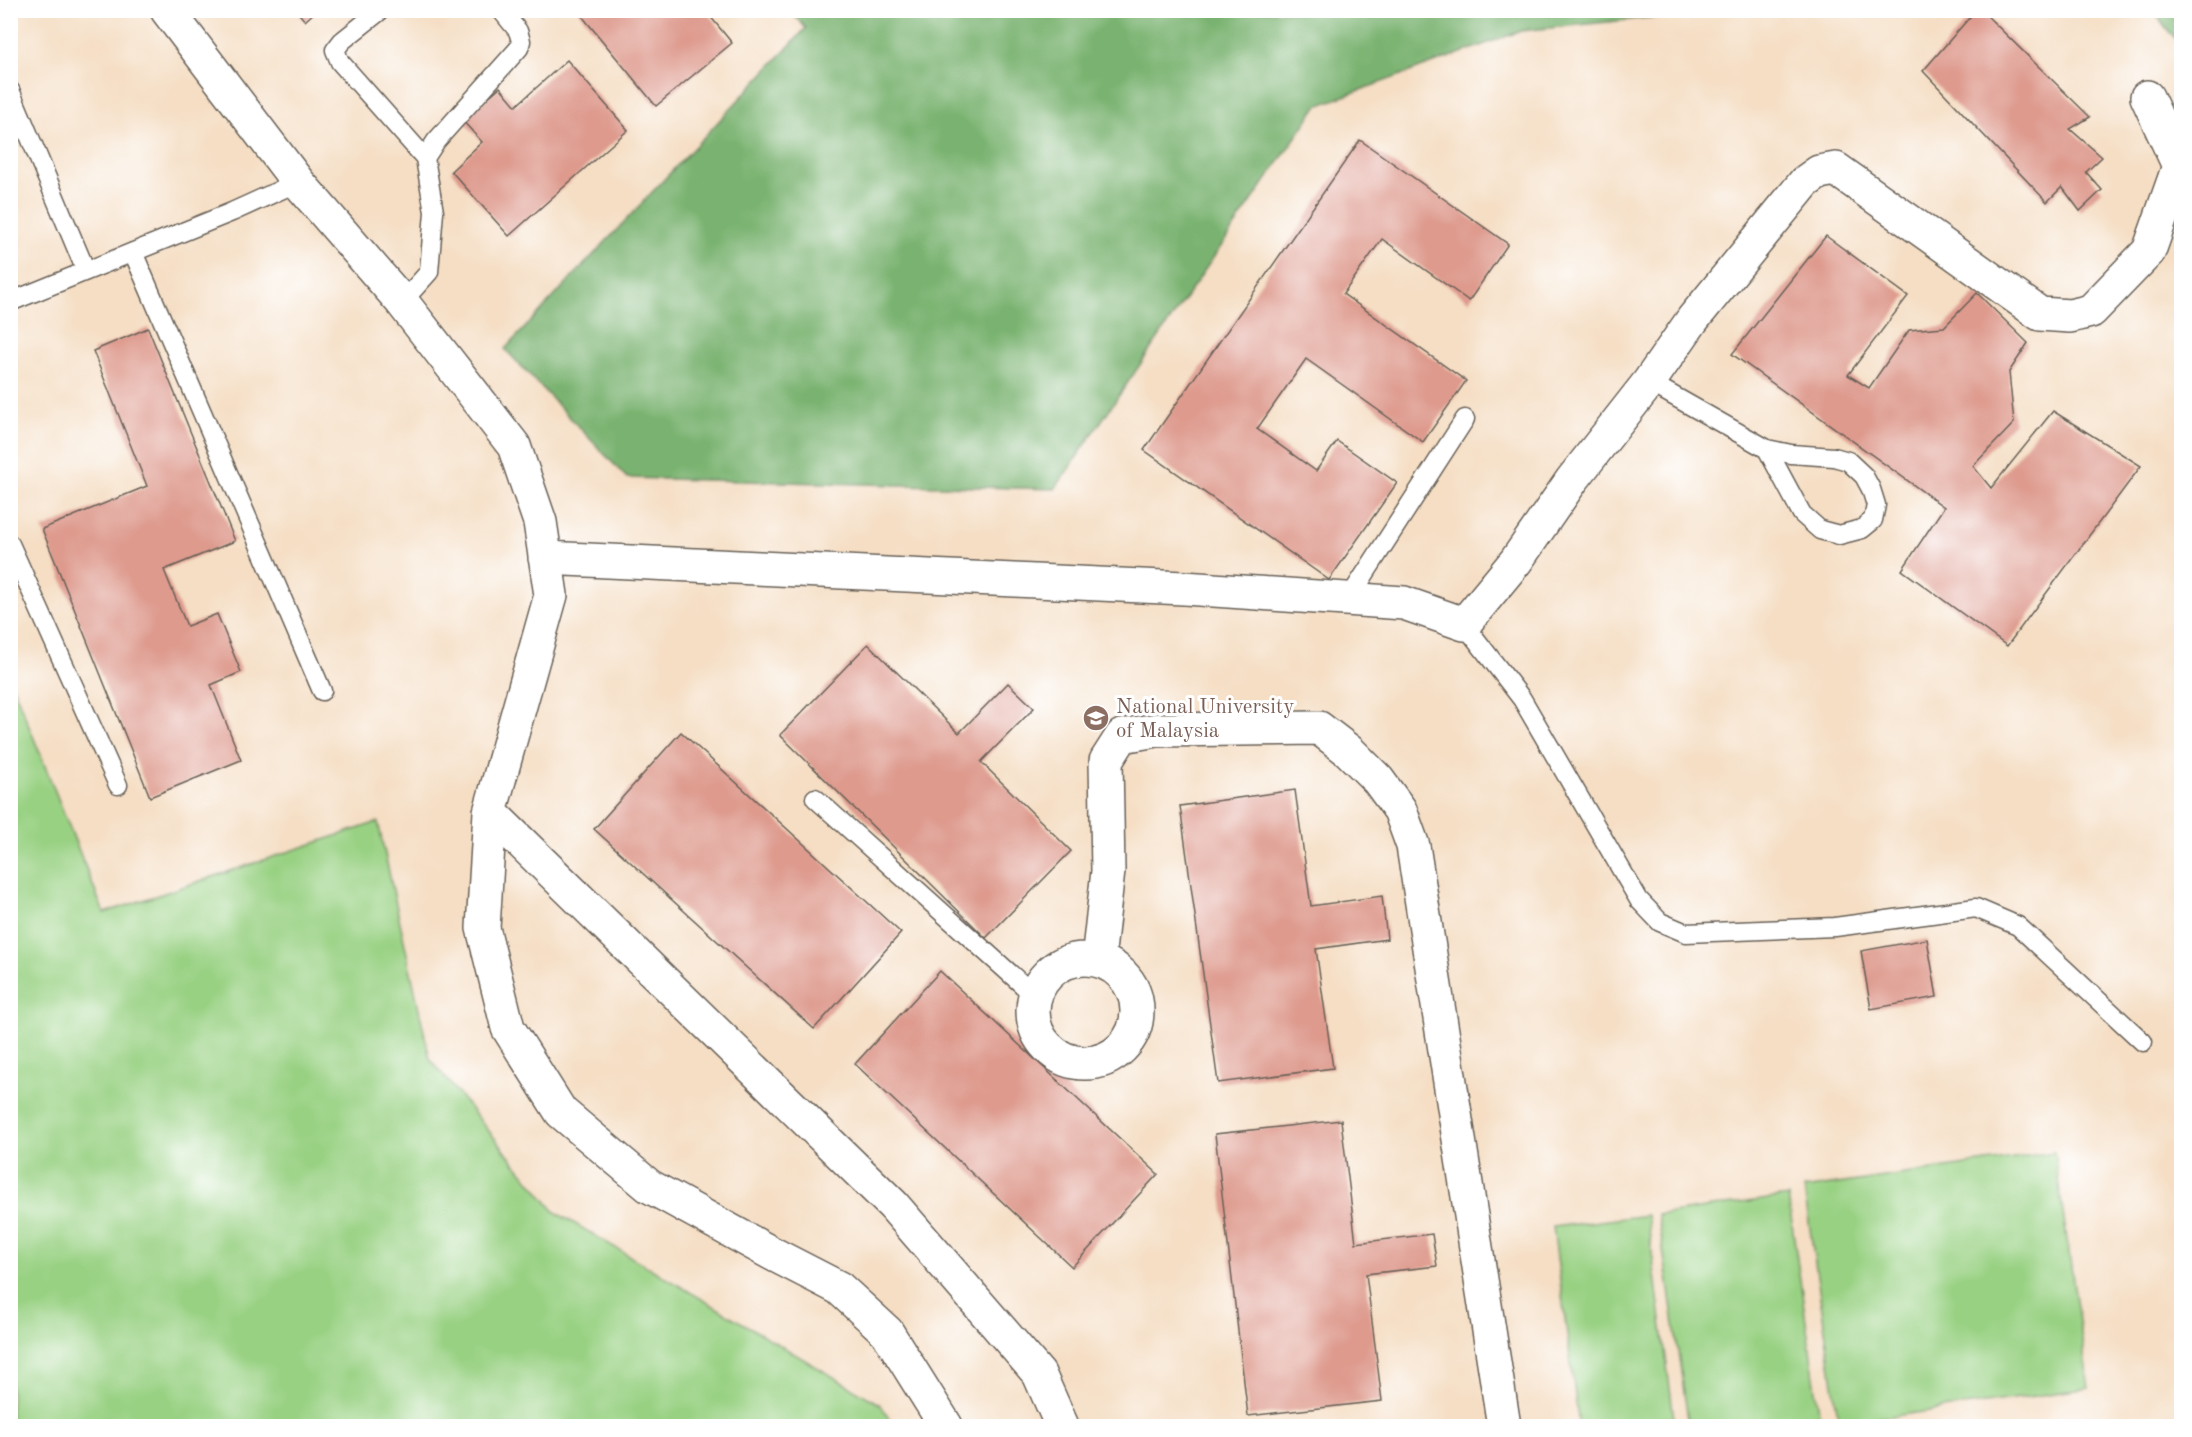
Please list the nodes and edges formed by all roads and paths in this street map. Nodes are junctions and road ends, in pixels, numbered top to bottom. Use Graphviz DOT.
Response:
graph roads {
  1 [pos="167,10"];
  2 [pos="381,10"];
  3 [pos="501,10"];
  4 [pos="10,90"];
  5 [pos="2147,97"];
  6 [pos="425,158"];
  7 [pos="298,182"];
  8 [pos="133,252"];
  9 [pos="86,271"];
  10 [pos="10,302"];
  11 [pos="402,302"];
  12 [pos="1649,382"];
  13 [pos="1464,419"];
  14 [pos="1767,449"];
  15 [pos="10,544"];
  16 [pos="545,558"];
  17 [pos="1348,600"];
  18 [pos="1464,624"];
  19 [pos="322,691"];
  20 [pos="118,785"];
  21 [pos="815,798"];
  22 [pos="490,812"];
  23 [pos="1098,960"];
  24 [pos="1035,996"];
  25 [pos="2143,1041"];
  26 [pos="946,1426"];
  27 [pos="1062,1426"];
  28 [pos="1504,1426"];
  1 -- 7 [label="street"];
  2 -- 6 [label="lane"];
  3 -- 6 [label="lane"];
  4 -- 9 [label="lane"];
  5 -- 12 [label="street"];
  6 -- 11 [label="lane"];
  7 -- 8 [label="lane"];
  7 -- 11 [label="street"];
  8 -- 9 [label="lane"];
  8 -- 19 [label="lane"];
  9 -- 10 [label="lane"];
  11 -- 16 [label="street"];
  12 -- 14 [label="lane"];
  12 -- 18 [label="street"];
  13 -- 17 [label="lane"];
  14 -- 14 [label="lane"];
  15 -- 20 [label="lane"];
  16 -- 17 [label="street"];
  16 -- 22 [label="street"];
  17 -- 18 [label="street"];
  18 -- 25 [label="lane"];
  21 -- 24 [label="lane"];
  22 -- 26 [label="street"];
  22 -- 27 [label="street"];
  23 -- 24 [label="street"];
  23 -- 24 [label="street"];
  23 -- 28 [label="street"];
}
